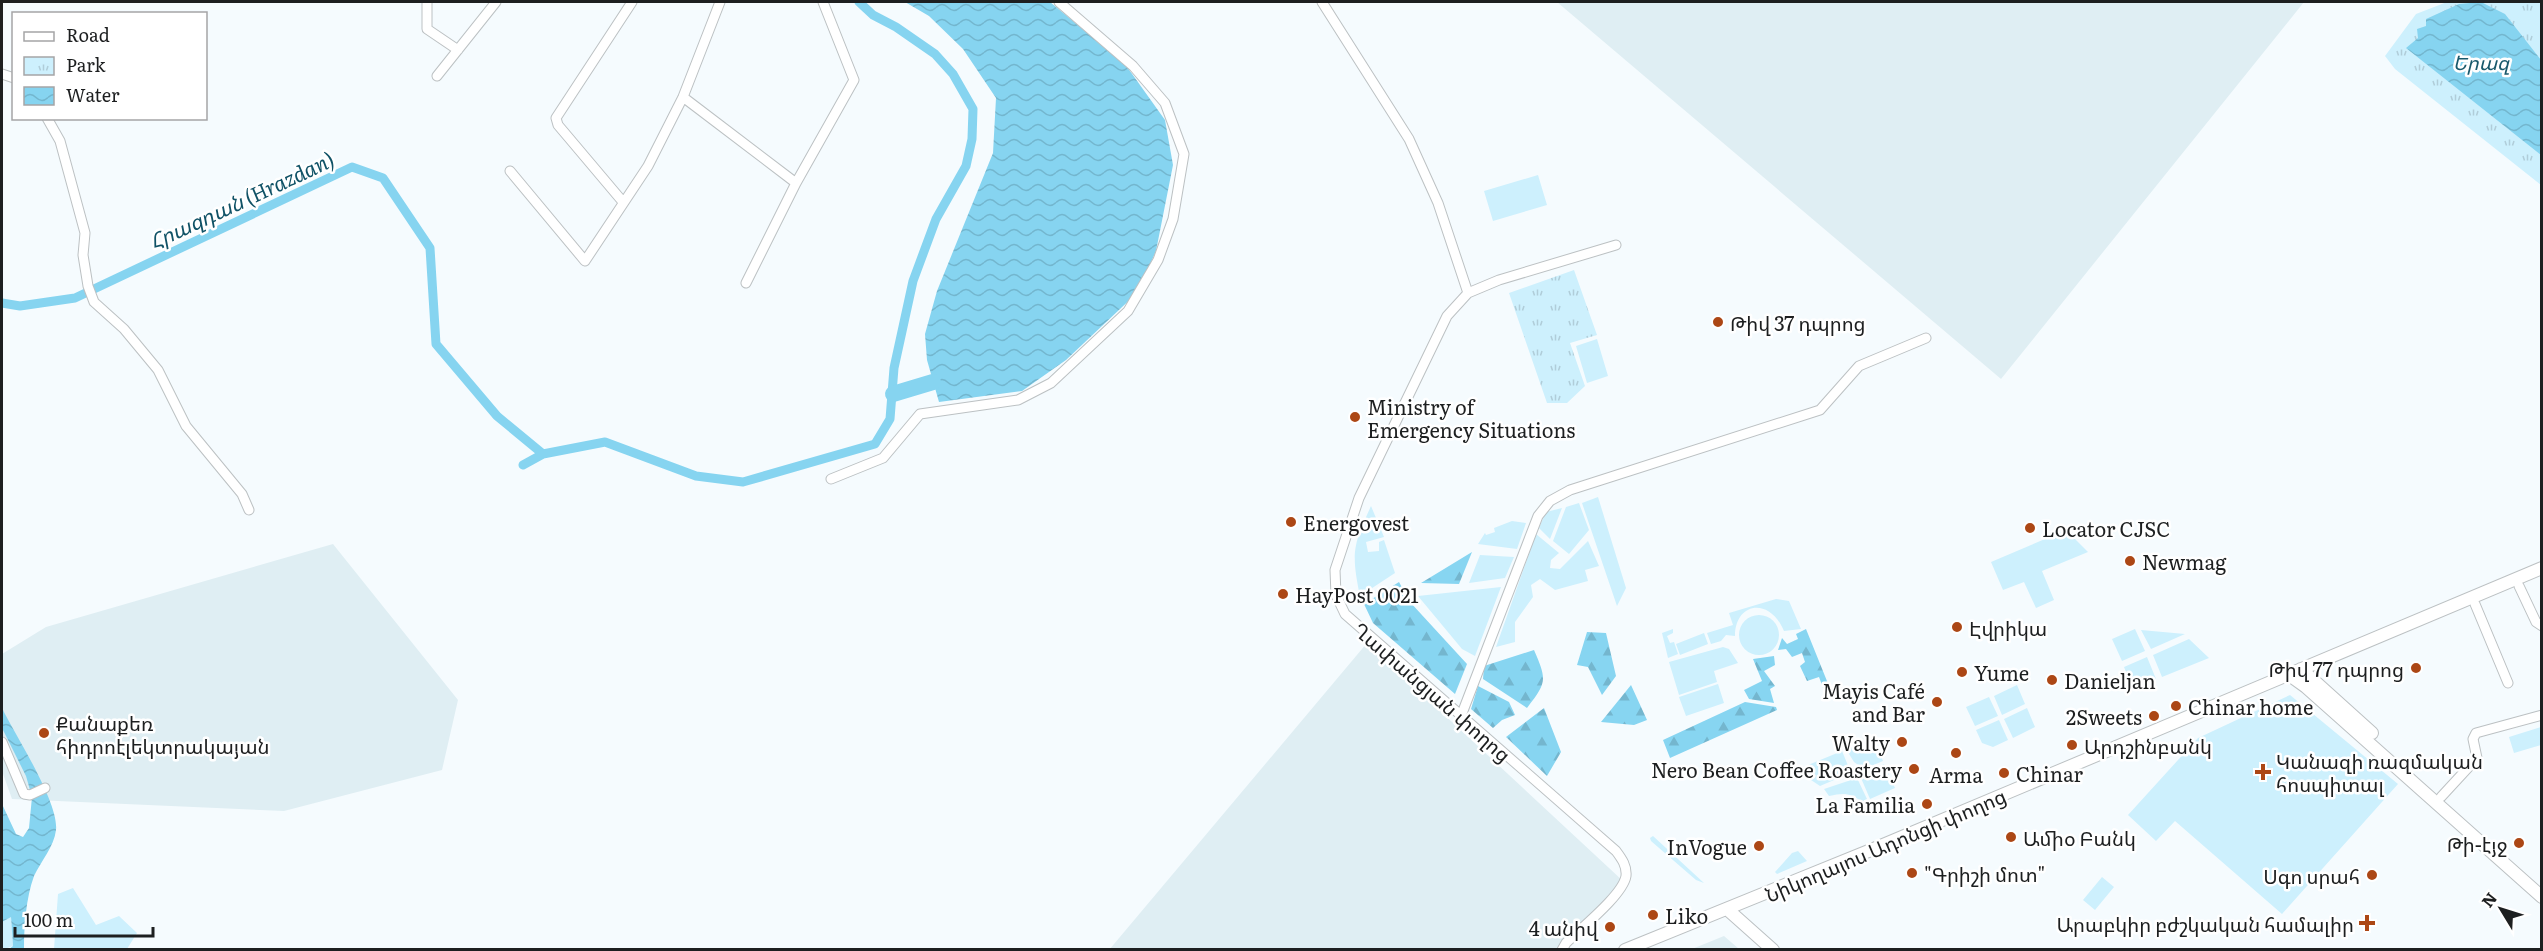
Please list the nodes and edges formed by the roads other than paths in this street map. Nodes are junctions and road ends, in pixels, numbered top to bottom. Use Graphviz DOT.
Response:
graph roads {
  1 [pos="427,2"];
  2 [pos="496,2"];
  3 [pos="632,2"];
  4 [pos="720,2"];
  5 [pos="822,2"];
  6 [pos="1059,2"];
  7 [pos="1322,2"];
  8 [pos="458,50"];
  9 [pos="437,76"];
  10 [pos="683,97"];
  11 [pos="48,120"];
  12 [pos="510,171"];
  13 [pos="796,183"];
  14 [pos="623,202"];
  15 [pos="1616,245"];
  16 [pos="746,283"];
  17 [pos="1468,293"];
  18 [pos="1926,338"];
  19 [pos="831,479"];
  20 [pos="249,510"];
  21 [pos="2541,568"];
  22 [pos="2541,576"];
  23 [pos="2519,586"];
  24 [pos="2475,604"];
  25 [pos="2541,626"];
  26 [pos="2297,674"];
  27 [pos="2508,683"];
  28 [pos="2541,715"];
  29 [pos="1461,716"];
  30 [pos="2,742"];
  31 [pos="45,788"];
  32 [pos="2441,797"];
  33 [pos="2541,887"];
  34 [pos="2541,897"];
  35 [pos="1727,911"];
  36 [pos="1562,950"];
  37 [pos="1625,950"];
  38 [pos="1638,950"];
  39 [pos="1766,950"];
  40 [pos="1773,950"];
  1 -- 8 [label="street"];
  2 -- 8 [label="street"];
  3 -- 14 [label="street"];
  4 -- 10 [label="street"];
  5 -- 13 [label="street"];
  6 -- 19 [label="street"];
  7 -- 17 [label="street"];
  8 -- 9 [label="street"];
  10 -- 13 [label="street"];
  10 -- 14 [label="street"];
  11 -- 20 [label="street"];
  12 -- 14 [label="street"];
  13 -- 16 [label="street"];
  15 -- 17 [label="street"];
  17 -- 29 [label="street, Ղափանցյան փողոց"];
  18 -- 29 [label="street"];
  21 -- 26 [label="street, Նիկողայոս Ադոնցի փողոց"];
  22 -- 23 [label="street, Նիկողայոս Ադոնցի փողոց"];
  23 -- 24 [label="street, Նիկողայոս Ադոնցի փողոց"];
  23 -- 25 [label="street"];
  24 -- 26 [label="street, Նիկողայոս Ադոնցի փողոց"];
  24 -- 27 [label="street"];
  26 -- 32 [label="street"];
  26 -- 34 [label="street"];
  26 -- 35 [label="street, Նիկողայոս Ադոնցի փողոց"];
  28 -- 32 [label="street"];
  29 -- 36 [label="street, Ղափանցյան փողոց"];
  30 -- 31 [label="street"];
  32 -- 33 [label="street"];
  35 -- 37 [label="street, Նիկողայոս Ադոնցի փողոց"];
  35 -- 38 [label="street, Նիկողայոս Ադոնցի փողոց"];
  35 -- 39 [label="street"];
  35 -- 40 [label="street"];
}
